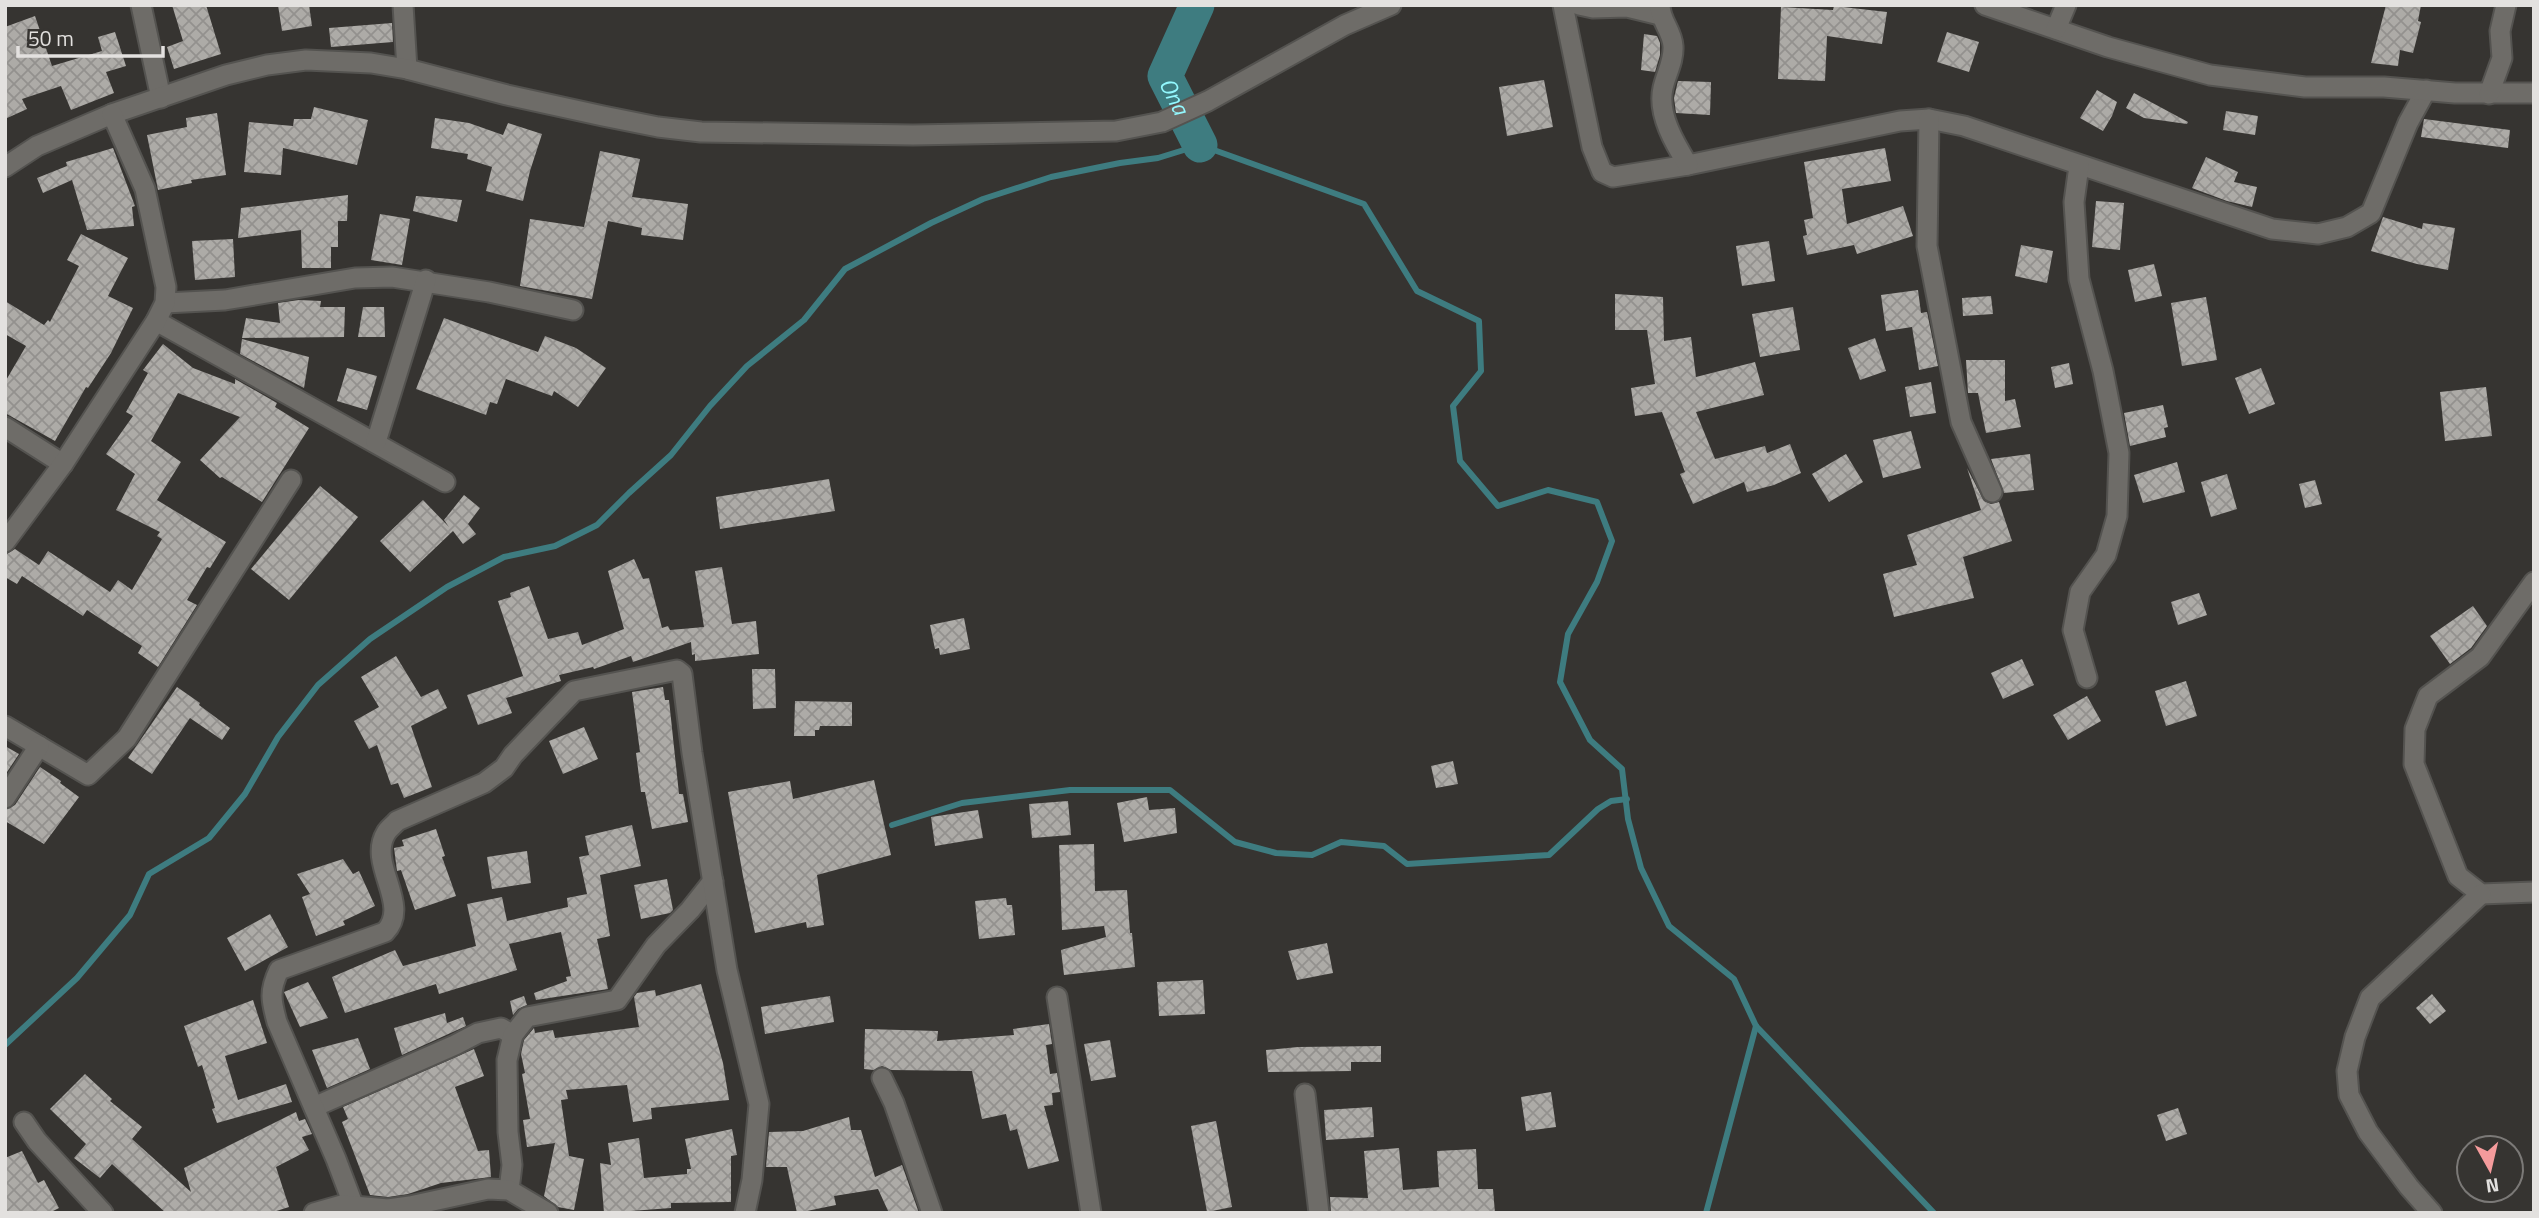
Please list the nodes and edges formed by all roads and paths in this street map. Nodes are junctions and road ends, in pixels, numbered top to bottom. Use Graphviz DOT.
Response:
graph roads {
  1 [pos="141,5"];
  2 [pos="403,5"];
  3 [pos="1391,5"];
  4 [pos="1563,5"];
  5 [pos="1578,5"];
  6 [pos="1984,5"];
  7 [pos="2066,5"];
  8 [pos="2506,5"];
  9 [pos="1660,10"];
  10 [pos="2056,29"];
  11 [pos="407,69"];
  12 [pos="2426,90"];
  13 [pos="2534,93"];
  14 [pos="2489,94"];
  15 [pos="161,98"];
  16 [pos="112,114"];
  17 [pos="1929,119"];
  18 [pos="1688,165"];
  19 [pos="2080,166"];
  20 [pos="5,167"];
  21 [pos="426,280"];
  22 [pos="165,303"];
  23 [pos="573,310"];
  24 [pos="156,321"];
  25 [pos="5,427"];
  26 [pos="376,442"];
  27 [pos="63,464"];
  28 [pos="291,480"];
  29 [pos="445,482"];
  30 [pos="1992,492"];
  31 [pos="5,542"];
  32 [pos="2534,582"];
  33 [pos="2087,678"];
  34 [pos="5,726"];
  35 [pos="39,746"];
  36 [pos="5,798"];
  37 [pos="713,881"];
  38 [pos="2534,892"];
  39 [pos="2481,894"];
  40 [pos="1057,998"];
  41 [pos="513,1035"];
  42 [pos="881,1078"];
  43 [pos="1305,1094"];
  44 [pos="314,1107"];
  45 [pos="24,1122"];
  46 [pos="509,1190"];
  47 [pos="353,1204"];
  48 [pos="103,1213"];
  49 [pos="314,1213"];
  50 [pos="548,1213"];
  51 [pos="745,1213"];
  52 [pos="932,1213"];
  53 [pos="1091,1213"];
  54 [pos="1319,1213"];
  55 [pos="2432,1213"];
  1 -- 15 [label="street"];
  2 -- 11 [label="street"];
  3 -- 11 [label="street"];
  4 -- 18 [label="street"];
  5 -- 9 [label="street"];
  6 -- 10 [label="street"];
  7 -- 10 [label="street"];
  8 -- 14 [label="street"];
  9 -- 18 [label="street"];
  10 -- 12 [label="street"];
  11 -- 15 [label="street"];
  12 -- 14 [label="street"];
  12 -- 19 [label="street"];
  13 -- 14 [label="street"];
  15 -- 16 [label="street"];
  16 -- 20 [label="street"];
  16 -- 22 [label="street"];
  17 -- 18 [label="street"];
  17 -- 19 [label="street"];
  17 -- 30 [label="street"];
  19 -- 33 [label="street"];
  21 -- 22 [label="street"];
  21 -- 23 [label="street"];
  21 -- 26 [label="street"];
  22 -- 24 [label="street"];
  24 -- 26 [label="street"];
  24 -- 27 [label="street"];
  25 -- 27 [label="street"];
  26 -- 29 [label="street"];
  27 -- 31 [label="street"];
  28 -- 35 [label="street"];
  32 -- 39 [label="street"];
  34 -- 35 [label="street"];
  35 -- 36 [label="street"];
  37 -- 41 [label="street"];
  37 -- 44 [label="street"];
  37 -- 51 [label="street"];
  38 -- 39 [label="street"];
  39 -- 55 [label="street"];
  40 -- 53 [label="street"];
  41 -- 44 [label="street"];
  41 -- 46 [label="street"];
  42 -- 52 [label="street"];
  43 -- 54 [label="street"];
  44 -- 47 [label="street"];
  45 -- 48 [label="street"];
  46 -- 47 [label="street"];
  46 -- 50 [label="street"];
  47 -- 49 [label="street"];
}
